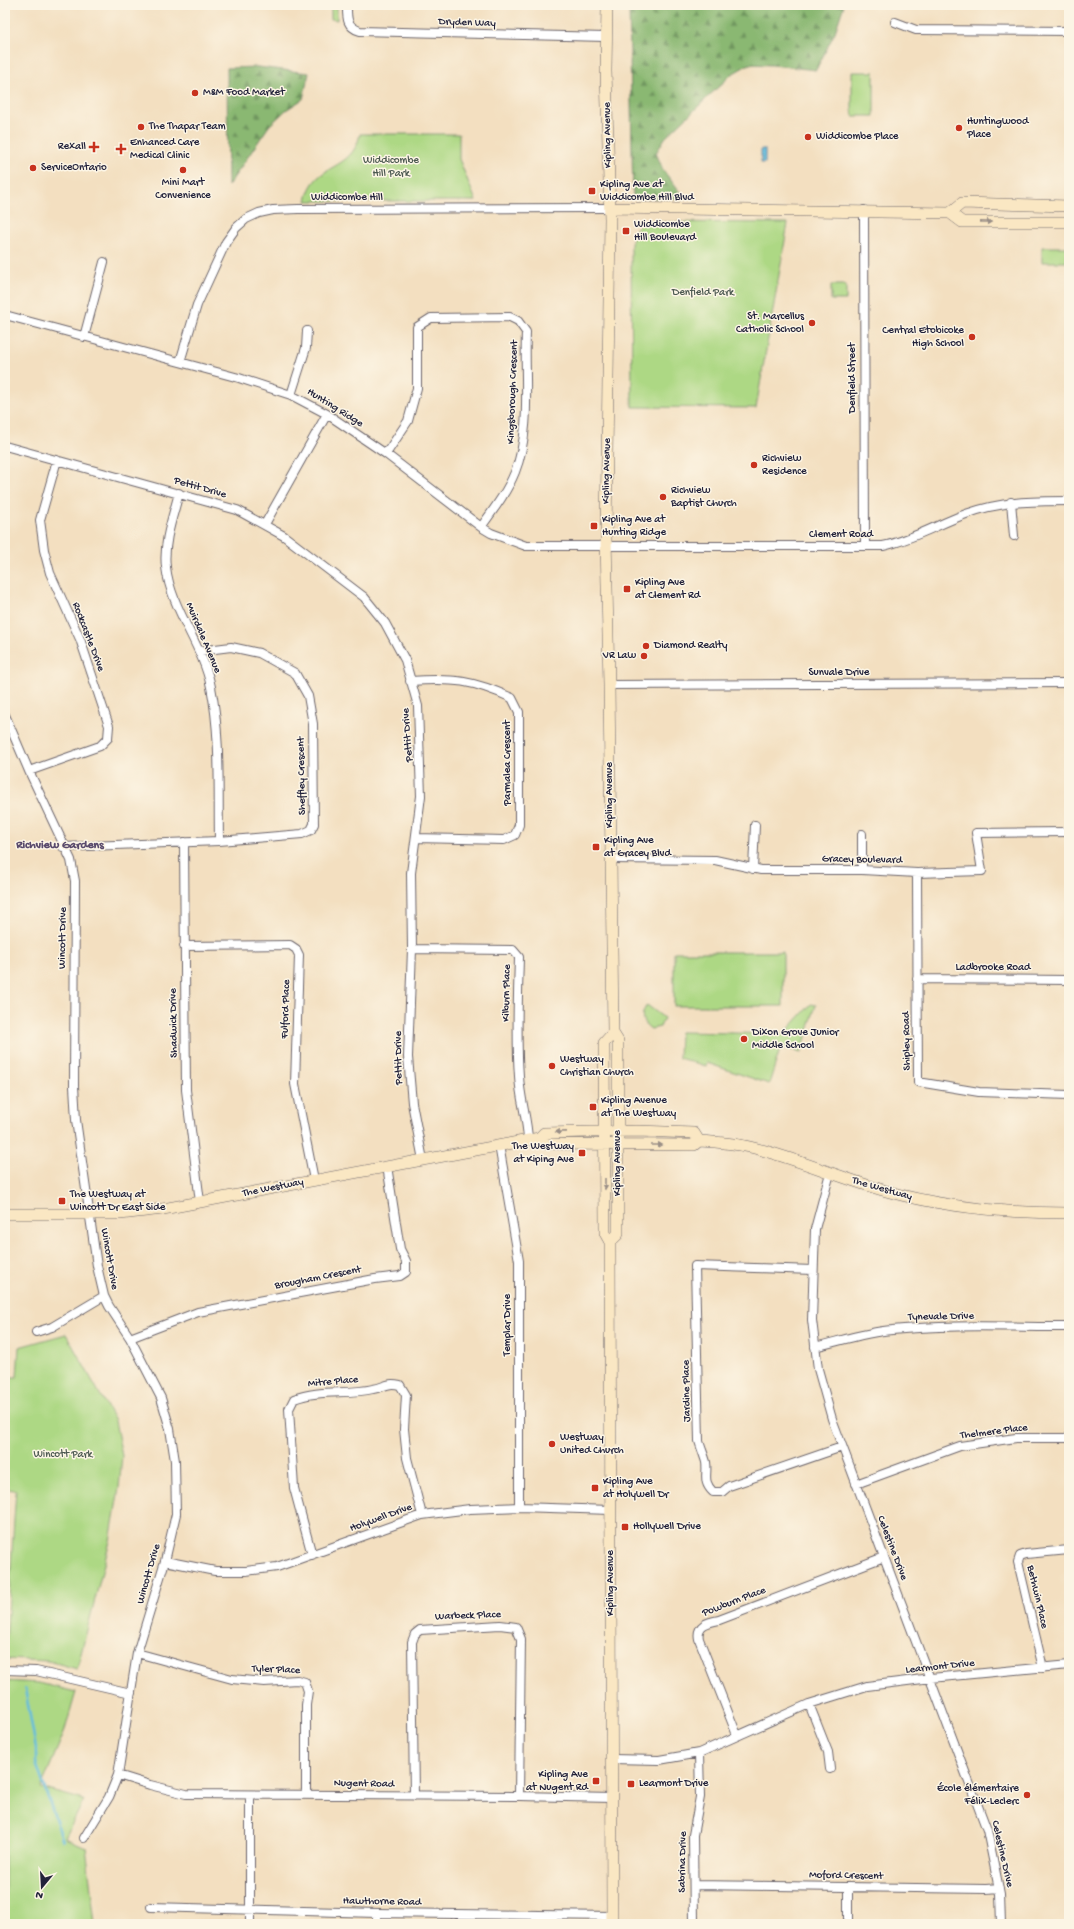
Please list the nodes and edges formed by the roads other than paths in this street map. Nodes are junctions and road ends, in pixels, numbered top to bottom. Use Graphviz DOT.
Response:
graph roads {
  1 [pos="347,5"];
  2 [pos="607,5"];
  3 [pos="895,22"];
  4 [pos="1069,31"];
  5 [pos="606,37"];
  6 [pos="1069,206"];
  7 [pos="610,208"];
  8 [pos="864,210"];
  9 [pos="950,213"];
  10 [pos="1069,222"];
  11 [pos="104,262"];
  12 [pos="5,315"];
  13 [pos="307,331"];
  14 [pos="84,337"];
  15 [pos="180,362"];
  16 [pos="291,395"];
  17 [pos="327,414"];
  18 [pos="5,446"];
  19 [pos="386,454"];
  20 [pos="57,460"];
  21 [pos="179,493"];
  22 [pos="1069,501"];
  23 [pos="1011,502"];
  24 [pos="265,524"];
  25 [pos="481,527"];
  26 [pos="1014,536"];
  27 [pos="865,546"];
  28 [pos="606,547"];
  29 [pos="199,651"];
  30 [pos="410,681"];
  31 [pos="1069,683"];
  32 [pos="609,685"];
  33 [pos="5,715"];
  34 [pos="29,771"];
  35 [pos="755,825"];
  36 [pos="1069,832"];
  37 [pos="862,834"];
  38 [pos="416,838"];
  39 [pos="218,841"];
  40 [pos="184,842"];
  41 [pos="63,847"];
  42 [pos="610,859"];
  43 [pos="753,869"];
  44 [pos="862,870"];
  45 [pos="917,873"];
  46 [pos="184,946"];
  47 [pos="412,949"];
  48 [pos="917,979"];
  49 [pos="1069,980"];
  50 [pos="613,1033"];
  51 [pos="1069,1095"];
  52 [pos="604,1132"];
  53 [pos="618,1132"];
  54 [pos="533,1139"];
  55 [pos="699,1140"];
  56 [pos="499,1145"];
  57 [pos="604,1145"];
  58 [pos="618,1145"];
  59 [pos="423,1160"];
  60 [pos="388,1166"];
  61 [pos="830,1173"];
  62 [pos="314,1180"];
  63 [pos="200,1202"];
  64 [pos="1069,1213"];
  65 [pos="5,1214"];
  66 [pos="90,1214"];
  67 [pos="610,1242"];
  68 [pos="813,1270"];
  69 [pos="104,1296"];
  70 [pos="1069,1327"];
  71 [pos="36,1332"];
  72 [pos="130,1338"];
  73 [pos="815,1347"];
  74 [pos="1069,1438"];
  75 [pos="842,1447"];
  76 [pos="856,1484"];
  77 [pos="519,1507"];
  78 [pos="611,1510"];
  79 [pos="422,1515"];
  80 [pos="1069,1550"];
  81 [pos="312,1555"];
  82 [pos="884,1557"];
  83 [pos="165,1561"];
  84 [pos="137,1653"];
  85 [pos="1069,1665"];
  86 [pos="1042,1668"];
  87 [pos="5,1670"];
  88 [pos="931,1678"];
  89 [pos="131,1693"];
  90 [pos="809,1704"];
  91 [pos="737,1735"];
  92 [pos="699,1753"];
  93 [pos="611,1759"];
  94 [pos="830,1769"];
  95 [pos="118,1775"];
  96 [pos="306,1794"];
  97 [pos="250,1795"];
  98 [pos="414,1796"];
  99 [pos="519,1796"];
  100 [pos="612,1798"];
  101 [pos="84,1838"];
  102 [pos="694,1885"];
  103 [pos="848,1887"];
  104 [pos="999,1888"];
  105 [pos="151,1907"];
  106 [pos="250,1910"];
  107 [pos="377,1913"];
  108 [pos="612,1920"];
  109 [pos="250,1924"];
  110 [pos="377,1924"];
  111 [pos="694,1924"];
  112 [pos="848,1924"];
  113 [pos="1001,1924"];
  1 -- 5 [label="street, Dryden Way"];
  2 -- 5 [label="main road, Kipling Avenue"];
  3 -- 4 [label="street"];
  5 -- 7 [label="main road, Kipling Avenue"];
  6 -- 9 [label="main road"];
  7 -- 8 [label="main road"];
  7 -- 15 [label="street, Widdicombe Hill"];
  7 -- 28 [label="main road, Kipling Avenue"];
  8 -- 9 [label="main road"];
  8 -- 27 [label="street, Denfield Street"];
  9 -- 10 [label="main road, one-way"];
  11 -- 14 [label="street"];
  12 -- 14 [label="street, Hunting Ridge"];
  13 -- 16 [label="street"];
  14 -- 15 [label="street, Hunting Ridge"];
  15 -- 16 [label="street, Hunting Ridge"];
  16 -- 17 [label="street, Hunting Ridge"];
  17 -- 19 [label="street, Hunting Ridge"];
  17 -- 24 [label="street"];
  18 -- 20 [label="street, Pettit Drive"];
  19 -- 25 [label="street, Hunting Ridge"];
  19 -- 25 [label="street, Kingsborough Crescent"];
  20 -- 21 [label="street, Pettit Drive"];
  20 -- 34 [label="street, Rockcastle Drive"];
  21 -- 24 [label="street, Pettit Drive"];
  21 -- 29 [label="street, Muirdale Avenue"];
  22 -- 23 [label="street, Clement Road"];
  23 -- 26 [label="street"];
  23 -- 27 [label="street, Clement Road"];
  24 -- 30 [label="street, Pettit Drive"];
  25 -- 28 [label="street, Hunting Ridge"];
  27 -- 28 [label="street, Clement Road"];
  28 -- 32 [label="main road, Kipling Avenue"];
  29 -- 39 [label="street, Muirdale Avenue"];
  29 -- 39 [label="street, Sheffley Crescent"];
  30 -- 38 [label="street, Pettit Drive"];
  30 -- 38 [label="street, Parmalea Crescent"];
  31 -- 32 [label="street, Sunvale Drive"];
  32 -- 42 [label="main road, Kipling Avenue"];
  33 -- 34 [label="street, Wincott Drive"];
  34 -- 41 [label="street, Wincott Drive"];
  35 -- 43 [label="street"];
  36 -- 45 [label="street, Gracey Boulevard"];
  37 -- 44 [label="street"];
  38 -- 47 [label="street, Pettit Drive"];
  39 -- 40 [label="street, Sheffley Crescent"];
  40 -- 41 [label="street, Sheffley Crescent"];
  40 -- 46 [label="street, Shadwick Drive"];
  41 -- 66 [label="street, Wincott Drive"];
  42 -- 43 [label="street, Gracey Boulevard"];
  42 -- 50 [label="main road, Kipling Avenue"];
  43 -- 44 [label="street, Gracey Boulevard"];
  44 -- 45 [label="street, Gracey Boulevard"];
  45 -- 48 [label="street, Shipley Road"];
  46 -- 62 [label="street, Fulford Place"];
  46 -- 63 [label="street, Shadwick Drive"];
  47 -- 54 [label="street, Kilburn Place"];
  47 -- 59 [label="street, Pettit Drive"];
  48 -- 49 [label="street, Ladbrooke Road"];
  48 -- 51 [label="street, Shipley Road"];
  50 -- 52 [label="main road, Kipling Avenue"];
  50 -- 53 [label="main road, Kipling Avenue"];
  52 -- 53 [label="main road, The Westway"];
  52 -- 54 [label="main road, The Westway, one-way"];
  52 -- 57 [label="main road, Kipling Avenue"];
  53 -- 55 [label="main road, The Westway"];
  53 -- 58 [label="main road, Kipling Avenue"];
  54 -- 56 [label="main road, The Westway"];
  54 -- 57 [label="main road, The Westway"];
  58 -- 55 [label="main road, The Westway, one-way"];
  55 -- 61 [label="main road, The Westway"];
  56 -- 59 [label="main road, The Westway"];
  56 -- 77 [label="street, Templar Drive"];
  57 -- 58 [label="main road, The Westway"];
  57 -- 67 [label="main road, Kipling Avenue, one-way"];
  58 -- 67 [label="main road, Kipling Avenue"];
  59 -- 60 [label="main road, The Westway"];
  60 -- 62 [label="main road, The Westway"];
  60 -- 72 [label="street, Brougham Crescent"];
  61 -- 64 [label="main road, The Westway"];
  61 -- 68 [label="street, Celestine Drive"];
  62 -- 63 [label="main road, The Westway"];
  63 -- 66 [label="main road, The Westway"];
  65 -- 66 [label="main road, The Westway"];
  66 -- 69 [label="street, Wincott Drive"];
  67 -- 78 [label="main road, Kipling Avenue"];
  68 -- 73 [label="street, Celestine Drive"];
  68 -- 75 [label="street, Jardine Place"];
  69 -- 71 [label="street"];
  69 -- 72 [label="street, Wincott Drive"];
  70 -- 73 [label="street, Tynevale Drive"];
  72 -- 83 [label="street, Wincott Drive"];
  73 -- 75 [label="street, Celestine Drive"];
  74 -- 76 [label="street, Thelmere Place"];
  75 -- 76 [label="street, Celestine Drive"];
  76 -- 82 [label="street, Celestine Drive"];
  77 -- 78 [label="street, Holywell Drive"];
  77 -- 79 [label="street, Holywell Drive"];
  78 -- 93 [label="main road, Kipling Avenue"];
  79 -- 81 [label="street, Holywell Drive"];
  79 -- 81 [label="street, Mitre Place"];
  80 -- 86 [label="street, Bethwin Place"];
  81 -- 83 [label="street, Holywell Drive"];
  82 -- 88 [label="street, Celestine Drive"];
  82 -- 91 [label="street, Powburn Place"];
  83 -- 84 [label="street, Wincott Drive"];
  84 -- 89 [label="street, Wincott Drive"];
  84 -- 96 [label="street, Tyler Place"];
  85 -- 86 [label="street, Learmont Drive"];
  86 -- 88 [label="street, Learmont Drive"];
  87 -- 89 [label="street"];
  88 -- 90 [label="street, Learmont Drive"];
  88 -- 104 [label="street, Celestine Drive"];
  89 -- 95 [label="street, Wincott Drive"];
  90 -- 91 [label="street, Learmont Drive"];
  90 -- 94 [label="street"];
  91 -- 92 [label="street, Learmont Drive"];
  92 -- 93 [label="street, Learmont Drive"];
  92 -- 102 [label="street, Sabrina Drive"];
  93 -- 100 [label="main road, Kipling Avenue"];
  95 -- 97 [label="street, Nugent Road"];
  95 -- 101 [label="street, Wincott Drive"];
  96 -- 97 [label="street, Nugent Road"];
  96 -- 98 [label="street, Nugent Road"];
  97 -- 106 [label="street"];
  98 -- 99 [label="street, Nugent Road"];
  98 -- 99 [label="street, Warbeck Place"];
  99 -- 100 [label="street, Nugent Road"];
  100 -- 108 [label="main road, Kipling Avenue"];
  102 -- 103 [label="street, Moford Crescent"];
  102 -- 111 [label="street, Sabrina Drive"];
  103 -- 104 [label="street, Moford Crescent"];
  103 -- 112 [label="street"];
  104 -- 113 [label="street, Celestine Drive"];
  105 -- 106 [label="street, Hawthorne Road"];
  106 -- 107 [label="street, Hawthorne Road"];
  106 -- 109 [label="street"];
  107 -- 108 [label="street, Hawthorne Road"];
  107 -- 110 [label="street"];
}
